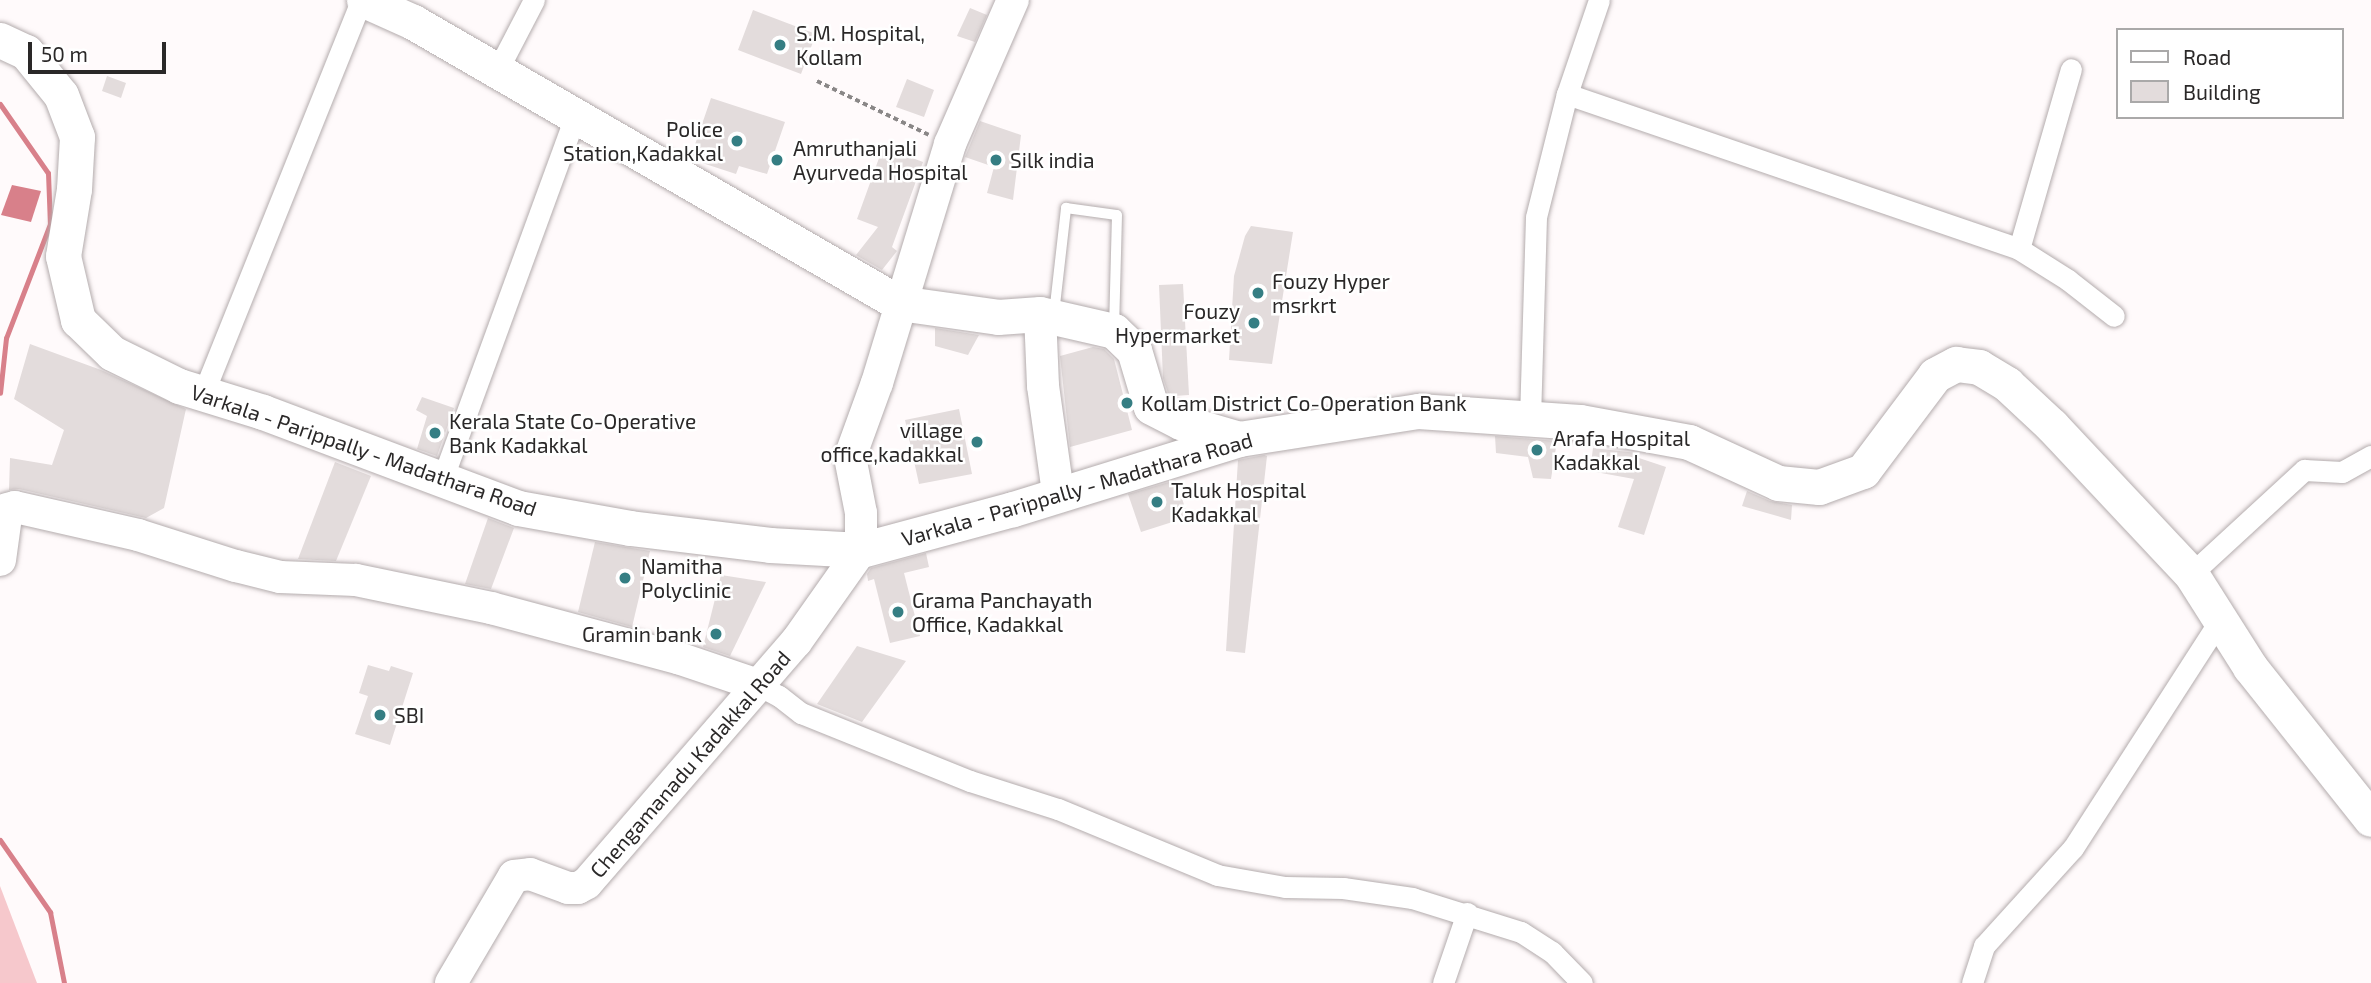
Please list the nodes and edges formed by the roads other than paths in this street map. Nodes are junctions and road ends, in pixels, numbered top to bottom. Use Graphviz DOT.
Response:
graph roads {
  1 [pos="363,0"];
  2 [pos="534,0"];
  3 [pos="1599,0"];
  4 [pos="1005,1"];
  5 [pos="0,40"];
  6 [pos="2071,69"];
  7 [pos="496,71"];
  8 [pos="1567,94"];
  9 [pos="575,116"];
  10 [pos="2019,249"];
  11 [pos="899,303"];
  12 [pos="1047,315"];
  13 [pos="2114,316"];
  14 [pos="1114,331"];
  15 [pos="203,394"];
  16 [pos="1531,419"];
  17 [pos="1239,439"];
  18 [pos="2371,456"];
  19 [pos="442,480"];
  20 [pos="1058,493"];
  21 [pos="861,550"];
  22 [pos="0,560"];
  23 [pos="2191,574"];
  24 [pos="2220,620"];
  25 [pos="758,685"];
  26 [pos="2371,819"];
  27 [pos="1466,913"];
  28 [pos="451,983"];
  29 [pos="1443,983"];
  30 [pos="1582,983"];
  31 [pos="1972,983"];
  1 -- 7 [label="main road"];
  1 -- 15 [label="street"];
  2 -- 7 [label="street"];
  3 -- 8 [label="street"];
  4 -- 11 [label="street"];
  5 -- 15 [label="main road, Varkala - Parippally - Madathara Road"];
  6 -- 10 [label="street"];
  7 -- 9 [label="main road"];
  8 -- 10 [label="street"];
  8 -- 16 [label="street"];
  9 -- 11 [label="main road"];
  9 -- 19 [label="street"];
  10 -- 13 [label="street"];
  11 -- 12 [label="main road"];
  11 -- 21 [label="street"];
  12 -- 14 [label="main road"];
  12 -- 14 [label="lane"];
  12 -- 20 [label="street"];
  14 -- 17 [label="main road"];
  15 -- 19 [label="main road, Varkala - Parippally - Madathara Road"];
  16 -- 17 [label="main road, Varkala - Parippally - Madathara Road"];
  16 -- 23 [label="main road, Varkala - Parippally - Madathara Road"];
  17 -- 20 [label="main road, Varkala - Parippally - Madathara Road"];
  18 -- 23 [label="street"];
  19 -- 21 [label="main road, Varkala - Parippally - Madathara Road"];
  20 -- 21 [label="main road, Varkala - Parippally - Madathara Road"];
  21 -- 25 [label="street, Chengamanadu Kadakkal Road"];
  22 -- 25 [label="street"];
  23 -- 24 [label="main road, Varkala - Parippally - Madathara Road"];
  24 -- 26 [label="main road, Varkala - Parippally - Madathara Road"];
  24 -- 31 [label="street"];
  25 -- 27 [label="street"];
  25 -- 28 [label="street, Chengamanadu Kadakkal Road"];
  27 -- 29 [label="street"];
  27 -- 30 [label="street"];
}
